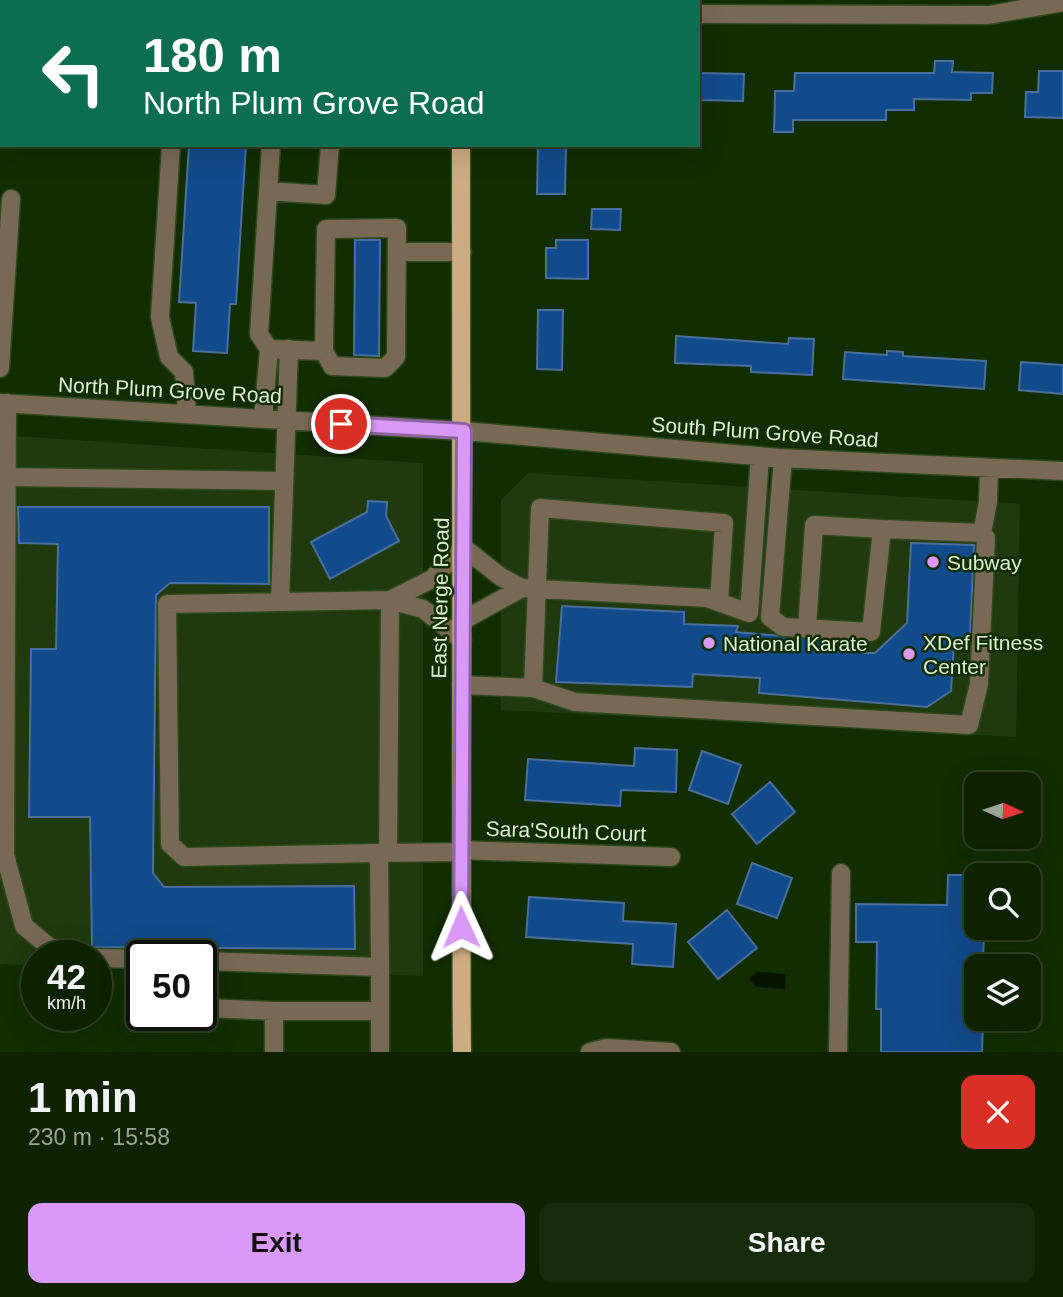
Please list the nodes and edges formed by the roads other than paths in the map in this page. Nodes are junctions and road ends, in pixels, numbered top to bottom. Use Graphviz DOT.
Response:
graph roads {
  1 [pos="1063,2"];
  2 [pos="700,14"];
  3 [pos="171,147"];
  4 [pos="271,147"];
  5 [pos="330,147"];
  6 [pos="461,147"];
  7 [pos="268,191"];
  8 [pos="11,198"];
  9 [pos="397,252"];
  10 [pos="462,252"];
  11 [pos="269,349"];
  12 [pos="289,349"];
  13 [pos="324,351"];
  14 [pos="0,369"];
  15 [pos="4,403"];
  16 [pos="187,414"];
  17 [pos="263,419"];
  18 [pos="286,420"];
  19 [pos="464,431"];
  20 [pos="760,456"];
  21 [pos="783,458"];
  22 [pos="989,468"];
  23 [pos="1063,471"];
  24 [pos="6,477"];
  25 [pos="284,481"];
  26 [pos="882,529"];
  27 [pos="982,533"];
  28 [pos="463,547"];
  29 [pos="529,588"];
  30 [pos="390,600"];
  31 [pos="280,602"];
  32 [pos="719,602"];
  33 [pos="462,621"];
  34 [pos="807,628"];
  35 [pos="462,640"];
  36 [pos="461,685"];
  37 [pos="533,688"];
  38 [pos="460,851"];
  39 [pos="384,853"];
  40 [pos="671,858"];
  41 [pos="841,873"];
  42 [pos="41,940"];
  43 [pos="217,962"];
  44 [pos="380,967"];
  45 [pos="217,1008"];
  46 [pos="274,1011"];
  47 [pos="380,1011"];
  48 [pos="274,1052"];
  49 [pos="380,1052"];
  50 [pos="462,1052"];
  51 [pos="590,1052"];
  52 [pos="671,1052"];
  53 [pos="838,1052"];
  1 -- 2 [label="street"];
  3 -- 16 [label="street"];
  4 -- 7 [label="street"];
  5 -- 7 [label="street"];
  6 -- 10 [label="main road, East Nerge Road"];
  7 -- 11 [label="street"];
  8 -- 14 [label="street"];
  9 -- 10 [label="street"];
  9 -- 13 [label="street"];
  9 -- 13 [label="street"];
  10 -- 19 [label="main road, East Nerge Road"];
  11 -- 12 [label="street"];
  11 -- 17 [label="street"];
  12 -- 13 [label="street"];
  12 -- 18 [label="street"];
  15 -- 16 [label="street, North Plum Grove Road"];
  15 -- 24 [label="street"];
  16 -- 17 [label="street, North Plum Grove Road"];
  17 -- 18 [label="street, North Plum Grove Road"];
  18 -- 19 [label="street, North Plum Grove Road"];
  18 -- 25 [label="street"];
  19 -- 20 [label="street, South Plum Grove Road"];
  19 -- 28 [label="main road, East Nerge Road"];
  20 -- 21 [label="street, South Plum Grove Road"];
  20 -- 32 [label="street"];
  21 -- 22 [label="street, South Plum Grove Road"];
  21 -- 34 [label="street"];
  22 -- 23 [label="street, South Plum Grove Road"];
  22 -- 27 [label="street"];
  24 -- 25 [label="street"];
  24 -- 42 [label="street"];
  25 -- 31 [label="street"];
  26 -- 27 [label="street"];
  26 -- 34 [label="street"];
  26 -- 34 [label="street"];
  27 -- 37 [label="street"];
  28 -- 29 [label="street"];
  28 -- 30 [label="street"];
  28 -- 33 [label="main road, East Nerge Road"];
  29 -- 32 [label="street"];
  29 -- 32 [label="street"];
  29 -- 33 [label="street"];
  29 -- 37 [label="street"];
  30 -- 31 [label="street"];
  30 -- 35 [label="street"];
  30 -- 39 [label="street"];
  31 -- 39 [label="street, Sara'South Court"];
  33 -- 35 [label="main road, East Nerge Road"];
  35 -- 36 [label="main road, East Nerge Road"];
  36 -- 37 [label="street"];
  36 -- 38 [label="main road, East Nerge Road"];
  38 -- 39 [label="street, Sara'South Court"];
  38 -- 40 [label="street, Sara'South Court"];
  38 -- 50 [label="main road, East Nerge Road"];
  39 -- 44 [label="street"];
  41 -- 53 [label="street"];
  43 -- 44 [label="street"];
  44 -- 47 [label="street"];
  45 -- 46 [label="street"];
  46 -- 47 [label="street"];
  46 -- 48 [label="street"];
  47 -- 49 [label="street"];
  51 -- 52 [label="street"];
}
